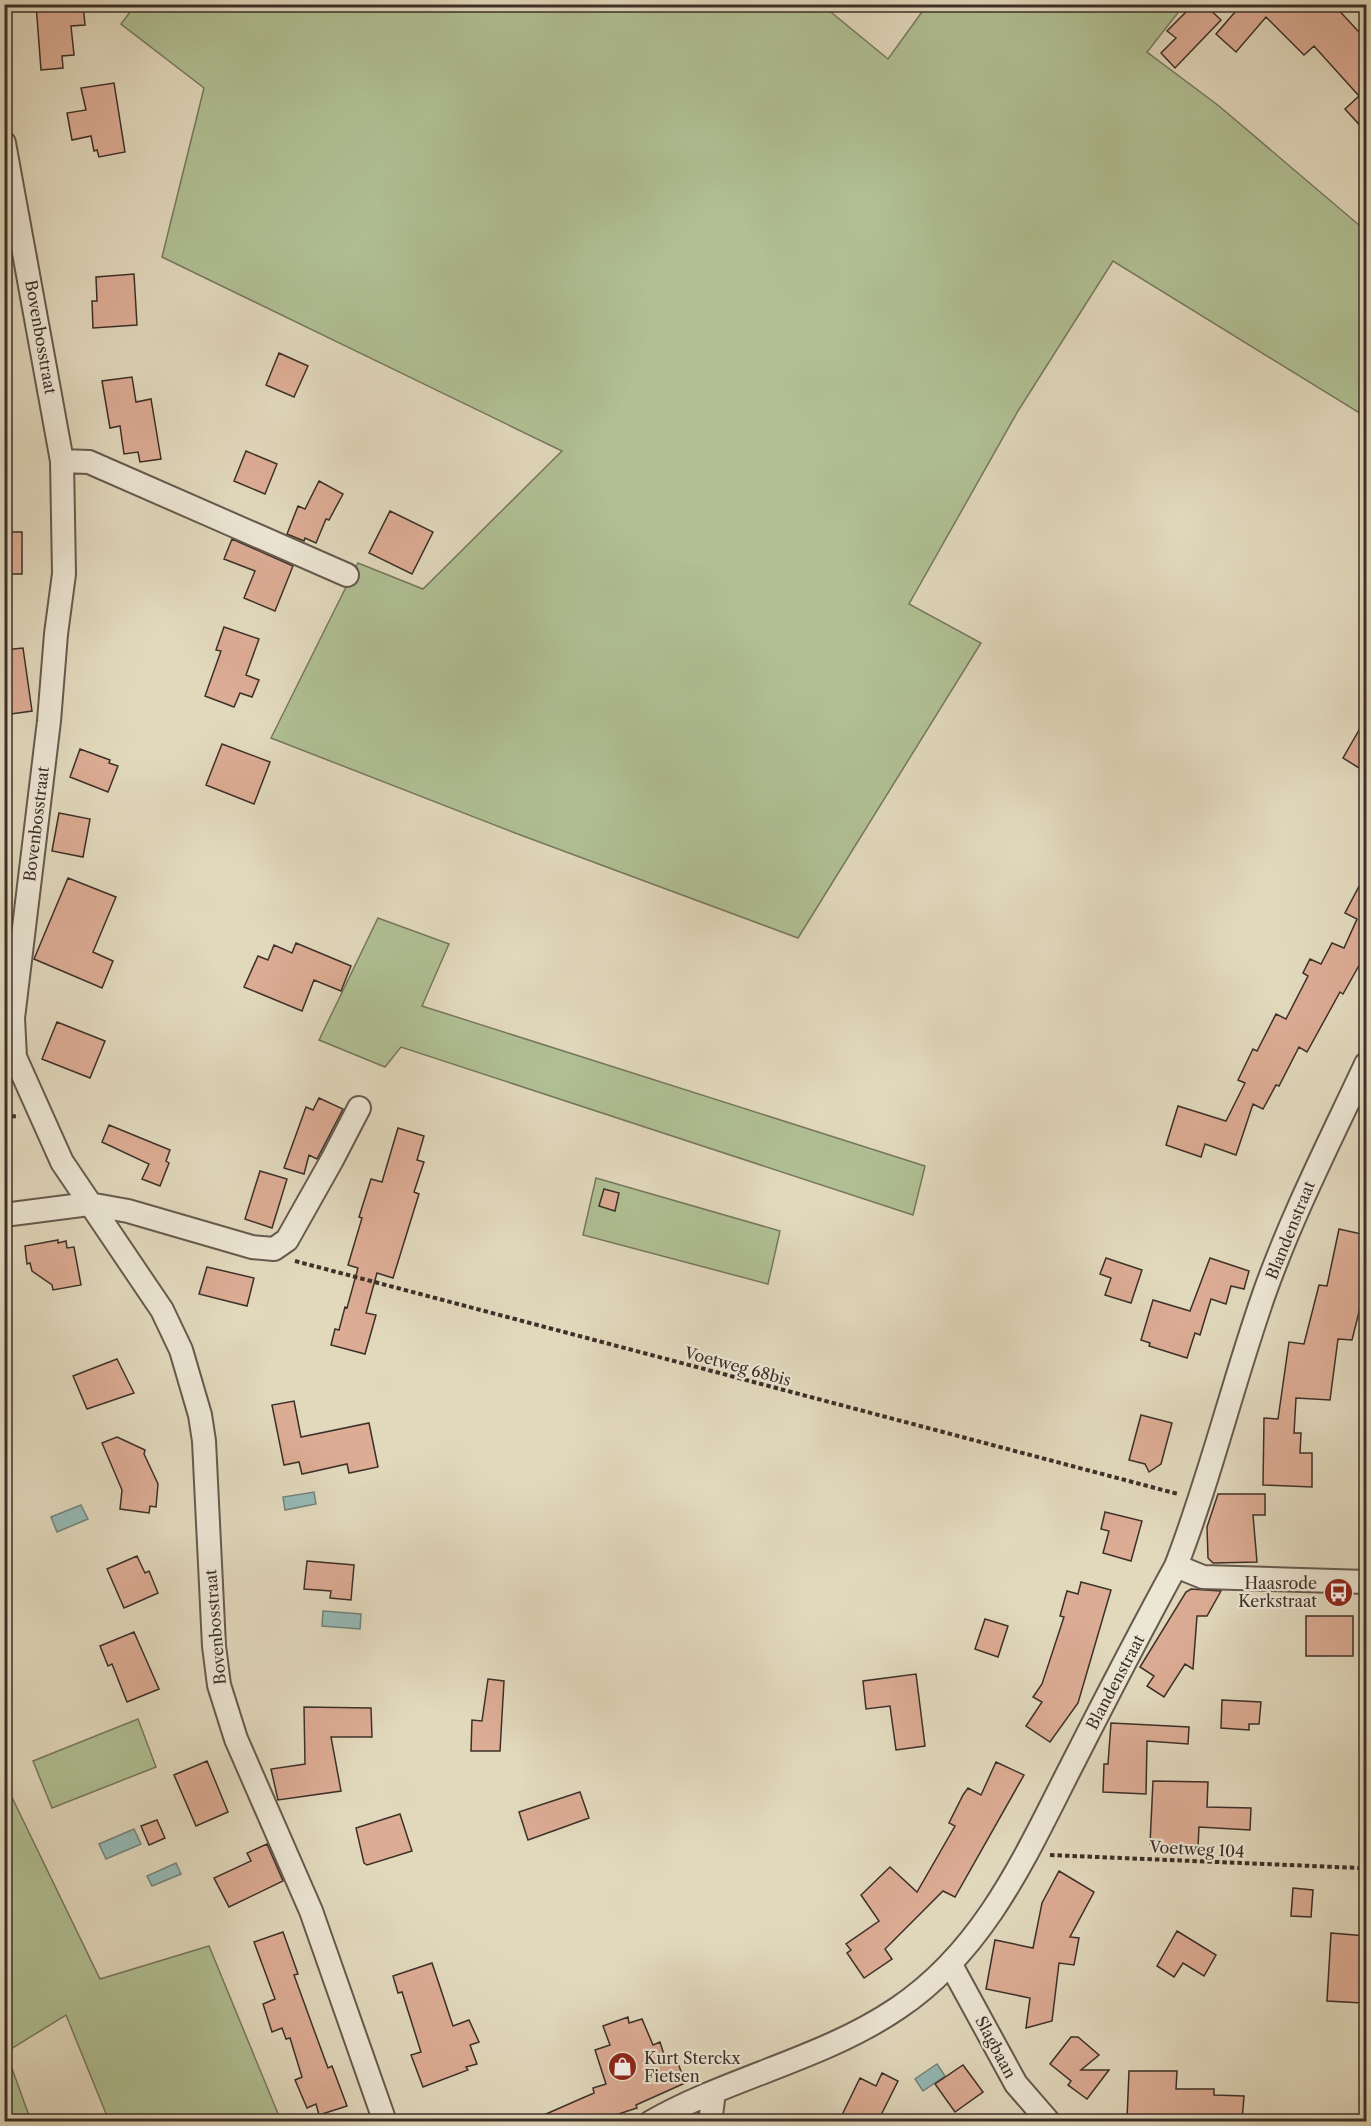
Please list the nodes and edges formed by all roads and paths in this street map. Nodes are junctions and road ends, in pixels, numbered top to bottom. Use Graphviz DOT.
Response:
graph roads {
  1 [pos="4,143"];
  2 [pos="62,461"];
  3 [pos="347,575"];
  4 [pos="1366,1064"];
  5 [pos="359,1107"];
  6 [pos="89,1204"];
  7 [pos="4,1215"];
  8 [pos="274,1248"];
  9 [pos="1199,1500"];
  10 [pos="1176,1566"];
  11 [pos="1366,1582"];
  12 [pos="1025,1855"];
  13 [pos="1366,1872"];
  14 [pos="951,1965"];
  15 [pos="714,2093"];
  16 [pos="385,2121"];
  17 [pos="651,2121"];
  18 [pos="710,2121"];
  19 [pos="1049,2121"];
  1 -- 2 [label="street, Bovenbosstraat"];
  2 -- 3 [label="street"];
  2 -- 6 [label="street, Bovenbosstraat"];
  4 -- 9 [label="street, Blandenstraat"];
  5 -- 8 [label="street"];
  6 -- 7 [label="street"];
  6 -- 8 [label="street"];
  6 -- 16 [label="street, Bovenbosstraat"];
  8 -- 9 [label="path, Voetweg 68bis"];
  9 -- 10 [label="street, Blandenstraat"];
  10 -- 11 [label="street"];
  10 -- 12 [label="street, Blandenstraat"];
  12 -- 13 [label="path, Voetweg 104"];
  12 -- 14 [label="street, Blandenstraat"];
  14 -- 15 [label="street, Blandenstraat"];
  14 -- 19 [label="street, Slagbaan"];
  15 -- 17 [label="street, Blandenstraat"];
  15 -- 18 [label="street"];
}
